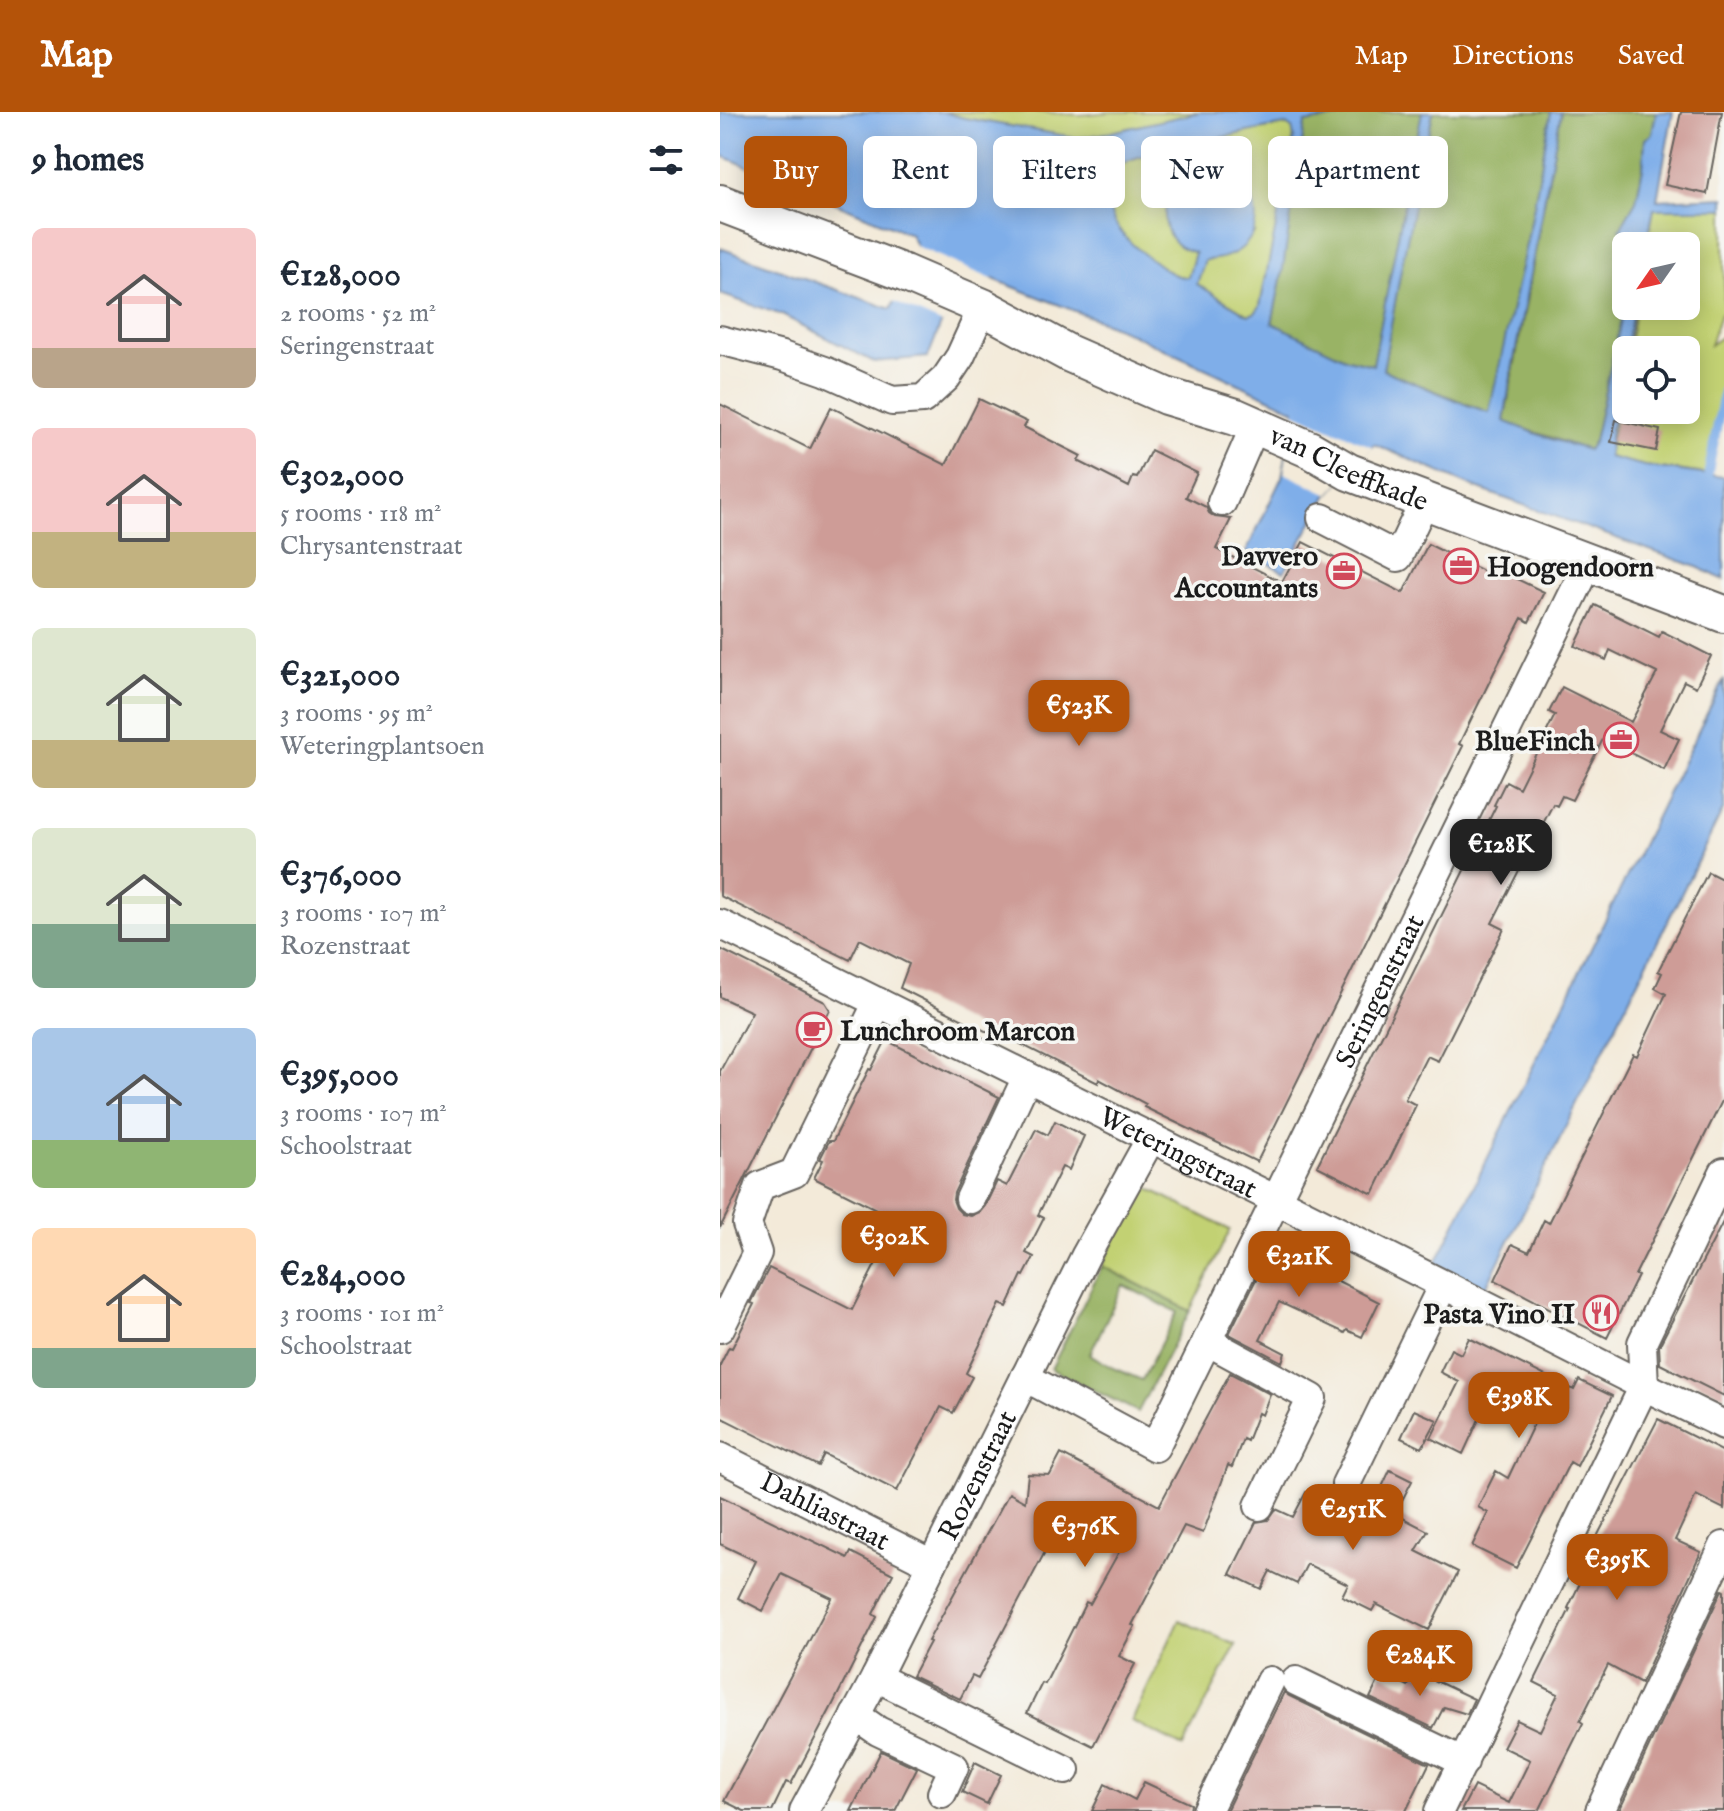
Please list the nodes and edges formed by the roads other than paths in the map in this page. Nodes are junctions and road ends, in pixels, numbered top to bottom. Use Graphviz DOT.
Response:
graph roads {
  1 [pos="720,203"];
  2 [pos="976,304"];
  3 [pos="720,340"];
  4 [pos="1255,426"];
  5 [pos="1222,502"];
  6 [pos="1424,502"];
  7 [pos="1322,518"];
  8 [pos="1588,564"];
  9 [pos="1724,614"];
  10 [pos="720,924"];
  11 [pos="878,1002"];
  12 [pos="1027,1077"];
  13 [pos="1151,1138"];
  14 [pos="1724,1172"];
  15 [pos="970,1199"];
  16 [pos="1276,1200"];
  17 [pos="1443,1285"];
  18 [pos="720,1328"];
  19 [pos="1207,1341"];
  20 [pos="1025,1377"];
  21 [pos="1644,1386"];
  22 [pos="1724,1425"];
  23 [pos="720,1457"];
  24 [pos="1346,1484"];
  25 [pos="1259,1506"];
  26 [pos="1724,1546"];
  27 [pos="932,1564"];
  28 [pos="876,1677"];
  29 [pos="855,1715"];
  30 [pos="1464,1762"];
  31 [pos="1065,1770"];
  32 [pos="942,1793"];
  33 [pos="804,1811"];
  34 [pos="1207,1811"];
  35 [pos="1439,1811"];
  36 [pos="1600,1811"];
  1 -- 2 [label="main road, van Cleeffkade"];
  2 -- 3 [label="street"];
  2 -- 4 [label="main road, van Cleeffkade"];
  4 -- 5 [label="street"];
  4 -- 6 [label="main road, van Cleeffkade"];
  6 -- 7 [label="street"];
  6 -- 8 [label="main road, van Cleeffkade"];
  8 -- 9 [label="main road, van Cleeffkade"];
  8 -- 16 [label="street, Seringenstraat"];
  10 -- 11 [label="street, Weteringstraat"];
  11 -- 12 [label="street, Weteringstraat"];
  11 -- 18 [label="street"];
  12 -- 13 [label="street, Weteringstraat"];
  12 -- 15 [label="street"];
  13 -- 16 [label="street, Weteringstraat"];
  13 -- 20 [label="street, Rozenstraat"];
  14 -- 21 [label="street"];
  16 -- 17 [label="street, Weteringstraat"];
  16 -- 19 [label="street, Seringenstraat"];
  17 -- 21 [label="street, Weteringstraat"];
  17 -- 24 [label="street"];
  19 -- 20 [label="street, Seringenstraat"];
  19 -- 25 [label="street"];
  20 -- 27 [label="street, Rozenstraat"];
  21 -- 22 [label="street, Weteringstraat"];
  21 -- 30 [label="street"];
  23 -- 27 [label="street, Dahliastraat"];
  26 -- 36 [label="street"];
  27 -- 28 [label="street, Rozenstraat"];
  28 -- 29 [label="street, Rozenstraat"];
  28 -- 31 [label="street"];
  29 -- 32 [label="street"];
  29 -- 33 [label="street, Rozenstraat"];
  30 -- 34 [label="street"];
  30 -- 35 [label="street"];
}
